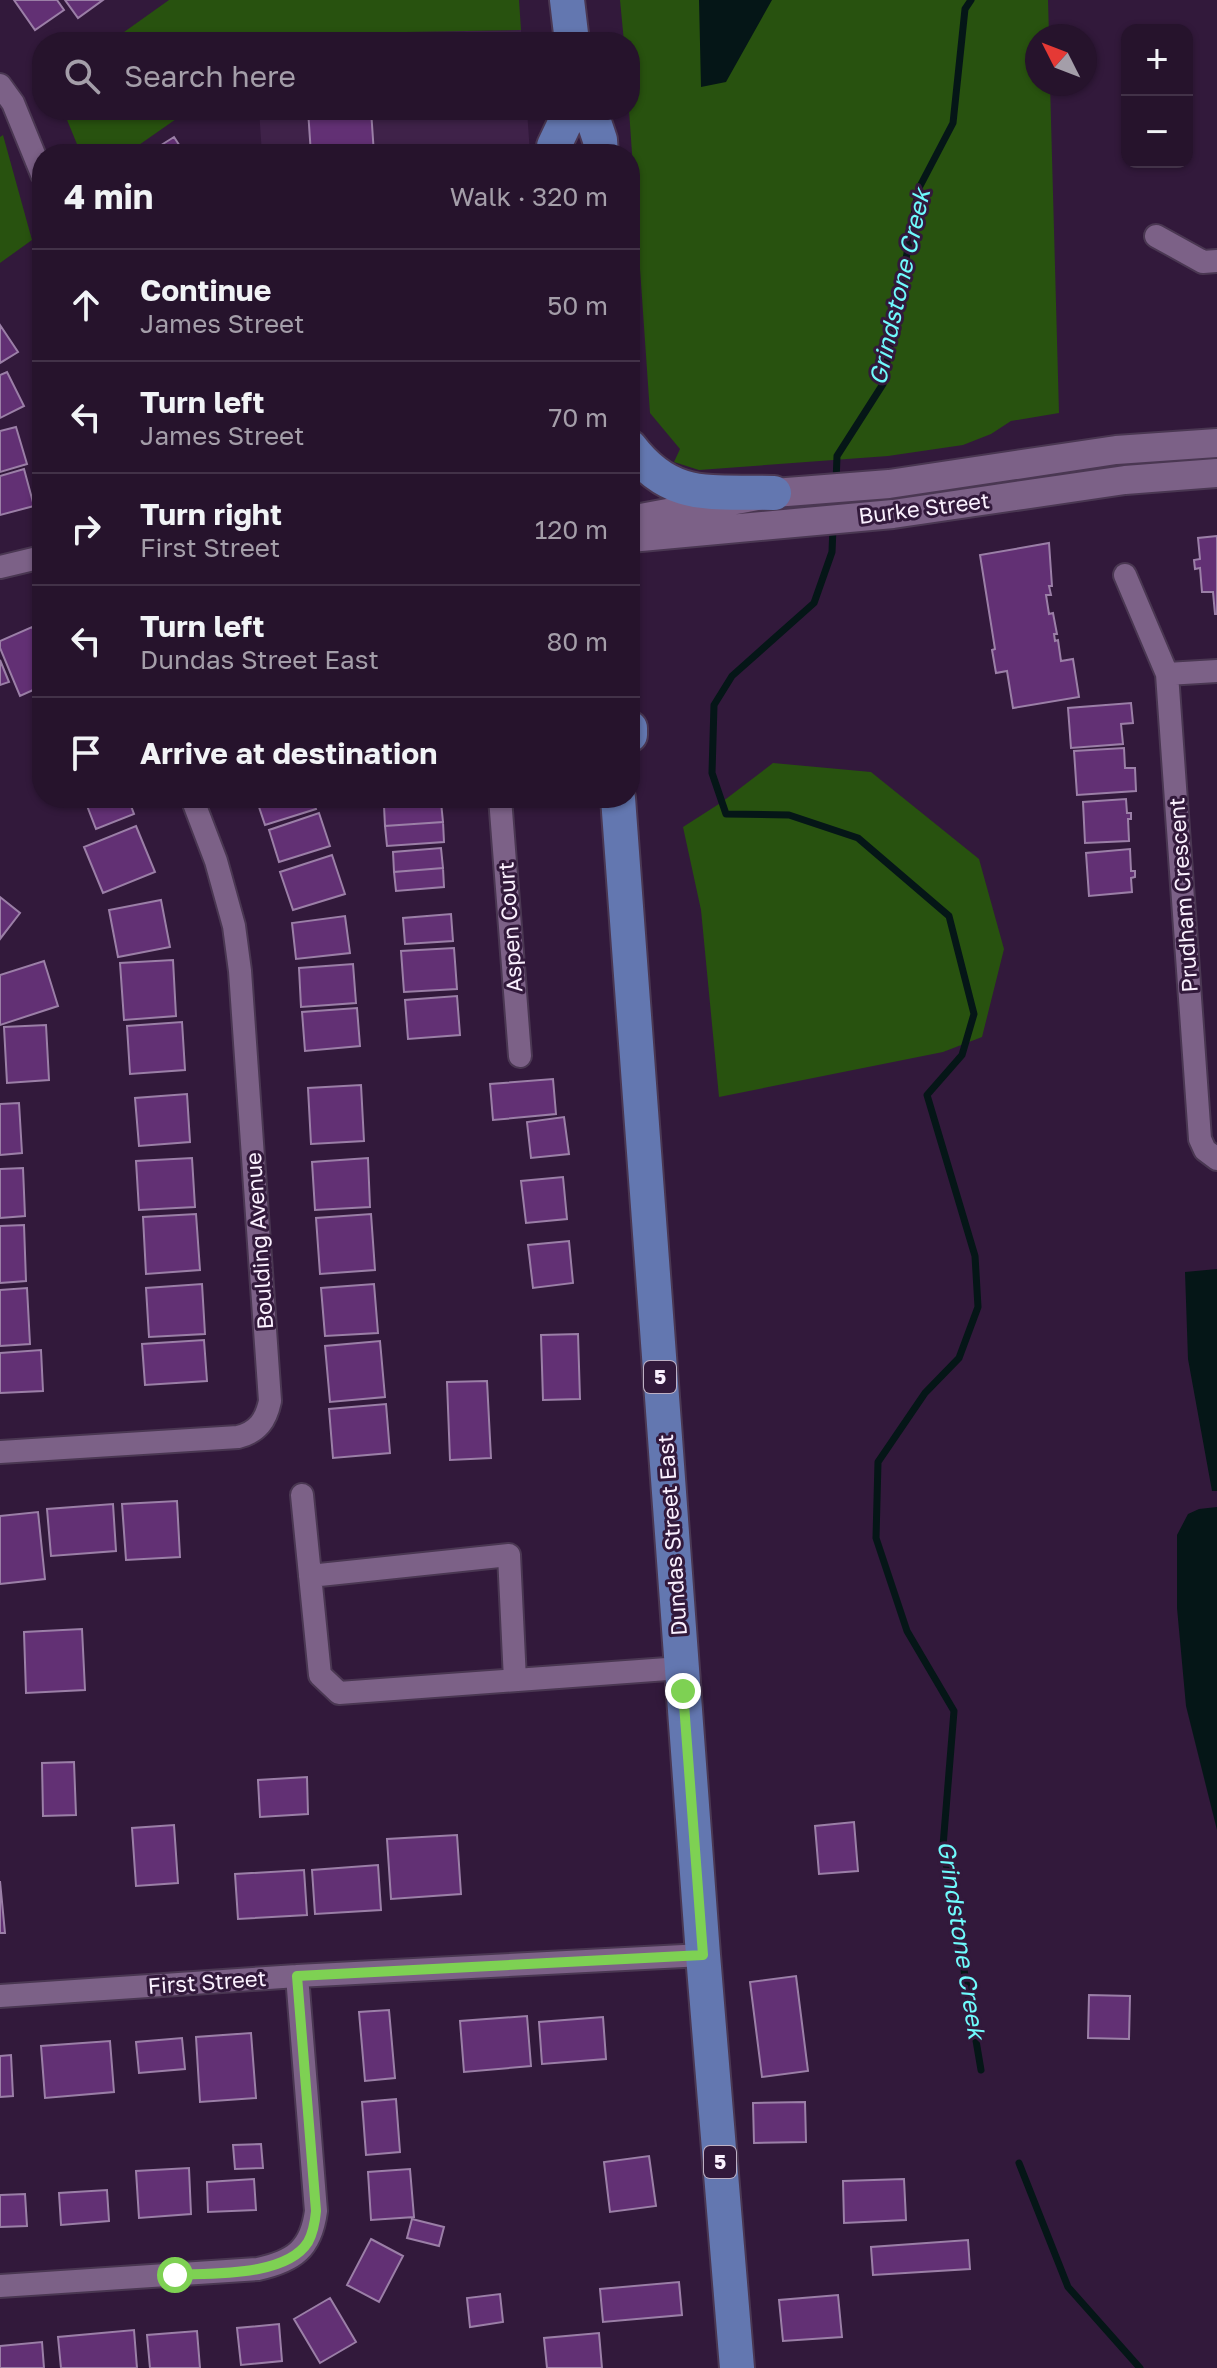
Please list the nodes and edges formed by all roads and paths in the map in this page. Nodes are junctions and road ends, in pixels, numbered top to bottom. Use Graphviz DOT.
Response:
graph roads {
  1 [pos="567,0"];
  2 [pos="571,32"];
  3 [pos="0,85"];
  4 [pos="566,120"];
  5 [pos="593,120"];
  6 [pos="555,144"];
  7 [pos="600,144"];
  8 [pos="32,150"];
  9 [pos="1156,236"];
  10 [pos="1217,261"];
  11 [pos="1217,443"];
  12 [pos="640,460"];
  13 [pos="1217,473"];
  14 [pos="776,508"];
  15 [pos="640,519"];
  16 [pos="640,536"];
  17 [pos="32,559"];
  18 [pos="0,567"];
  19 [pos="1125,575"];
  20 [pos="1217,671"];
  21 [pos="1167,674"];
  22 [pos="195,808"];
  23 [pos="501,808"];
  24 [pos="619,808"];
  25 [pos="520,1056"];
  26 [pos="1217,1159"];
  27 [pos="0,1452"];
  28 [pos="302,1495"];
  29 [pos="310,1576"];
  30 [pos="681,1668"];
  31 [pos="515,1680"];
  32 [pos="703,1955"];
  33 [pos="297,1976"];
  34 [pos="0,1996"];
  35 [pos="0,2286"];
  36 [pos="737,2368"];
  1 -- 2 [label="main road"];
  3 -- 8 [label="street"];
  4 -- 6 [label="main road"];
  5 -- 7 [label="main road"];
  9 -- 10 [label="street"];
  11 -- 14 [label="street, Burke Street"];
  12 -- 14 [label="main road"];
  13 -- 14 [label="street, Burke Street"];
  14 -- 15 [label="street"];
  14 -- 16 [label="street, Burke Street"];
  17 -- 18 [label="street"];
  19 -- 21 [label="street, Prudham Crescent"];
  20 -- 21 [label="street"];
  21 -- 26 [label="street, Prudham Crescent"];
  22 -- 27 [label="street, Boulding Avenue"];
  23 -- 25 [label="street, Aspen Court"];
  24 -- 30 [label="main road, Dundas Street East / 5"];
  28 -- 29 [label="street"];
  29 -- 31 [label="street"];
  29 -- 31 [label="street"];
  30 -- 31 [label="street"];
  30 -- 32 [label="main road, Dundas Street East / 5"];
  32 -- 33 [label="street, First Street"];
  32 -- 36 [label="main road, Dundas Street East / 5"];
  33 -- 34 [label="street, First Street"];
  33 -- 35 [label="street"];
}
